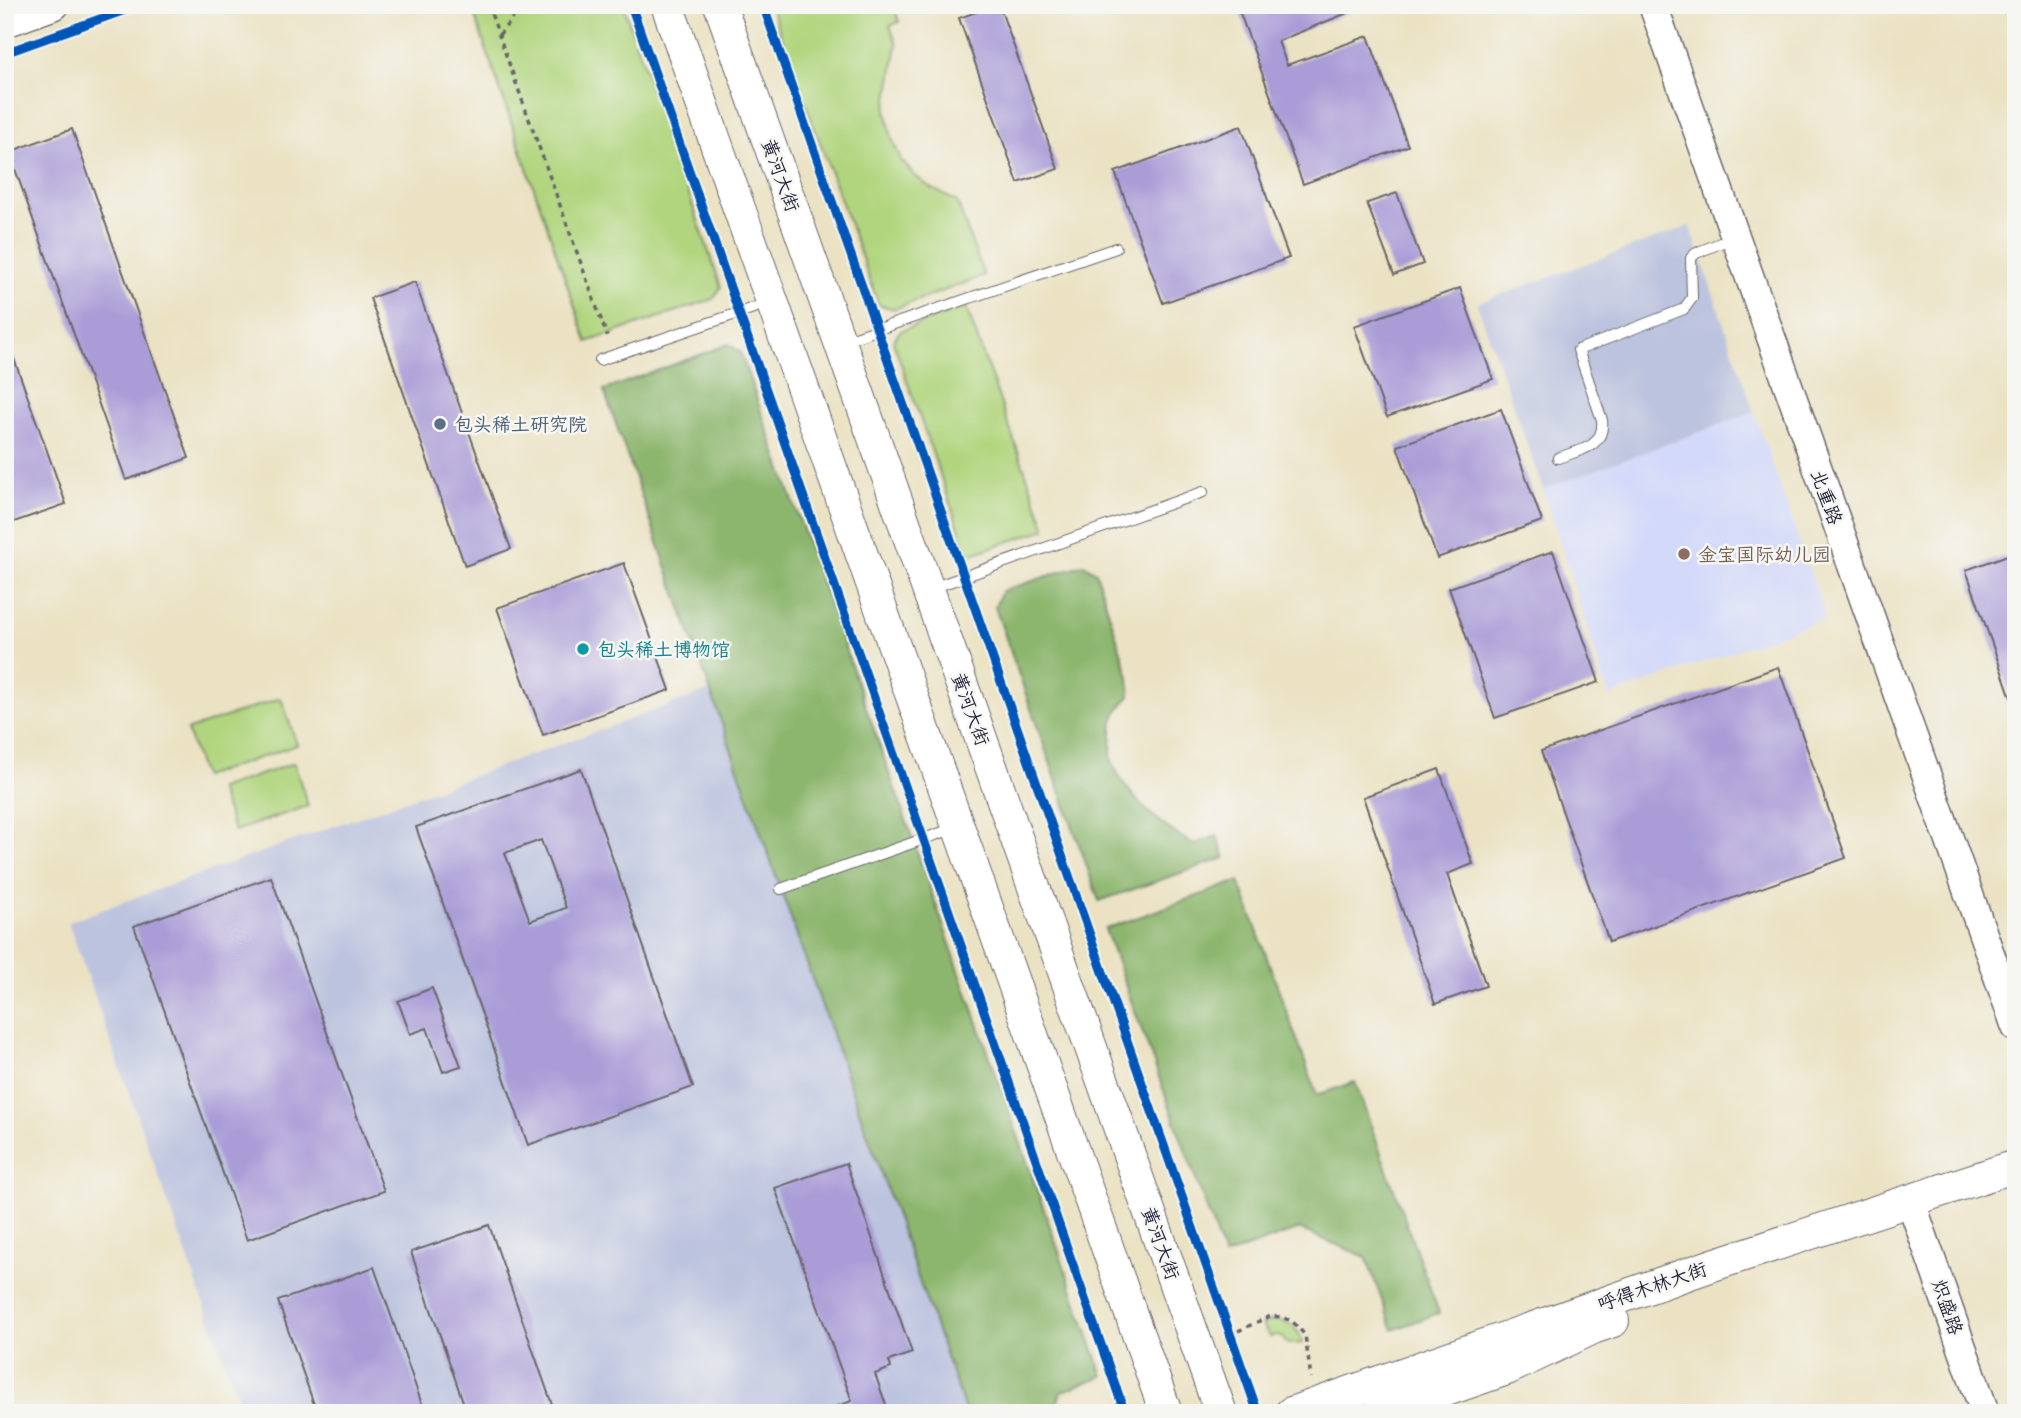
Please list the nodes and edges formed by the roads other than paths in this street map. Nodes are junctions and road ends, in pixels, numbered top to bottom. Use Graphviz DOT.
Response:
graph roads {
  1 [pos="55,5"];
  2 [pos="720,5"];
  3 [pos="1653,5"];
  4 [pos="667,7"];
  5 [pos="5,23"];
  6 [pos="1735,237"];
  7 [pos="1116,248"];
  8 [pos="772,301"];
  9 [pos="840,342"];
  10 [pos="600,360"];
  11 [pos="1558,458"];
  12 [pos="1203,492"];
  13 [pos="928,589"];
  14 [pos="958,827"];
  15 [pos="781,889"];
  16 [pos="2016,1027"];
  17 [pos="2016,1166"];
  18 [pos="2016,1183"];
  19 [pos="1913,1209"];
  20 [pos="1166,1413"];
  21 [pos="1221,1413"];
  22 [pos="1291,1413"];
  23 [pos="1380,1413"];
  24 [pos="1985,1413"];
  1 -- 5 [label="street"];
  2 -- 9 [label="main road, 黄河大街"];
  3 -- 6 [label="street, 北重路"];
  4 -- 8 [label="main road"];
  6 -- 11 [label="lane"];
  6 -- 16 [label="street, 北重路"];
  7 -- 9 [label="lane"];
  8 -- 10 [label="lane"];
  8 -- 14 [label="main road"];
  9 -- 13 [label="main road, 黄河大街"];
  12 -- 13 [label="lane"];
  13 -- 21 [label="main road, 黄河大街"];
  14 -- 15 [label="lane"];
  14 -- 20 [label="main road"];
  17 -- 19 [label="main road, 呼得木林大街"];
  18 -- 19 [label="main road, 呼得木林大街"];
  19 -- 22 [label="main road, 呼得木林大街"];
  19 -- 23 [label="main road, 呼得木林大街"];
  19 -- 24 [label="street, 炽盛路"];
}
